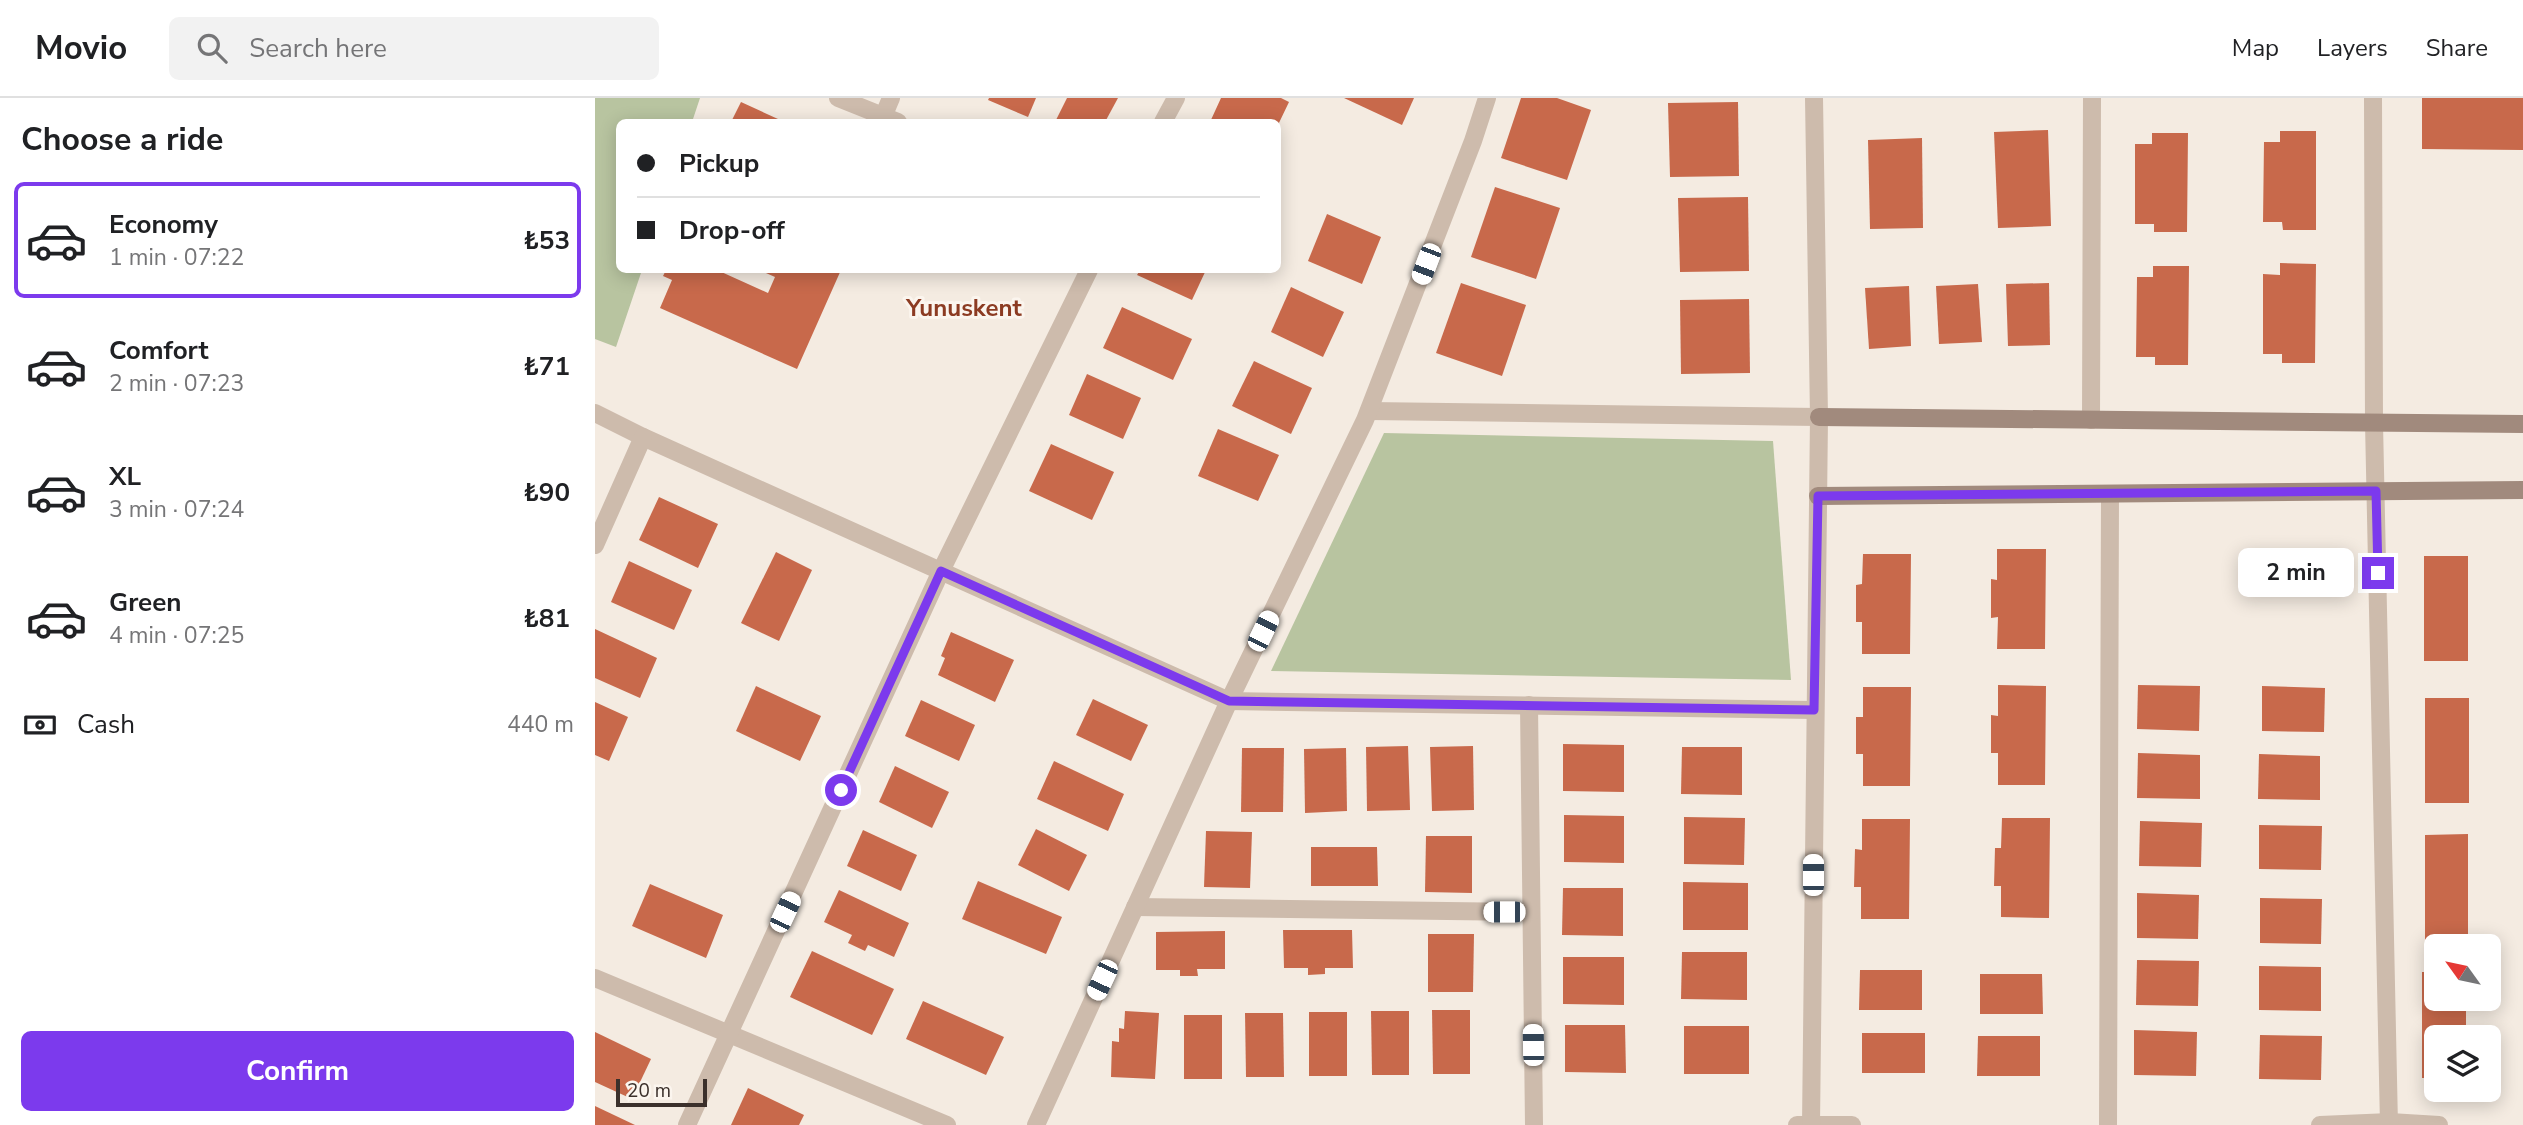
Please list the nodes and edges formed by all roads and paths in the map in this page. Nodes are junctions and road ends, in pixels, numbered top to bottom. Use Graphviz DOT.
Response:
graph roads {
  1 [pos="838,98"];
  2 [pos="891,98"];
  3 [pos="1176,98"];
  4 [pos="1487,98"];
  5 [pos="1814,98"];
  6 [pos="2092,98"];
  7 [pos="2374,98"];
  8 [pos="888,119"];
  9 [pos="890,119"];
  10 [pos="1165,119"];
  11 [pos="1088,273"];
  12 [pos="1369,411"];
  13 [pos="595,413"];
  14 [pos="1819,418"];
  15 [pos="2091,420"];
  16 [pos="2374,423"];
  17 [pos="2523,424"];
  18 [pos="643,437"];
  19 [pos="2523,490"];
  20 [pos="2376,491"];
  21 [pos="2110,494"];
  22 [pos="1818,496"];
  23 [pos="595,545"];
  24 [pos="941,571"];
  25 [pos="1229,701"];
  26 [pos="1528,705"];
  27 [pos="1814,710"];
  28 [pos="1135,907"];
  29 [pos="1531,912"];
  30 [pos="595,978"];
  31 [pos="729,1034"];
  32 [pos="2389,1124"];
  33 [pos="687,1125"];
  34 [pos="947,1125"];
  35 [pos="1035,1125"];
  36 [pos="1534,1125"];
  37 [pos="1806,1125"];
  38 [pos="1852,1125"];
  39 [pos="2108,1125"];
  40 [pos="2320,1125"];
  41 [pos="2439,1125"];
  1 -- 8 [label="street"];
  2 -- 9 [label="street"];
  3 -- 10 [label="street"];
  4 -- 12 [label="street"];
  5 -- 14 [label="street"];
  6 -- 15 [label="street"];
  7 -- 16 [label="street"];
  11 -- 24 [label="street"];
  12 -- 14 [label="street"];
  12 -- 25 [label="street"];
  13 -- 18 [label="street"];
  14 -- 15 [label="street"];
  14 -- 22 [label="street"];
  15 -- 16 [label="street"];
  16 -- 17 [label="street"];
  16 -- 20 [label="street"];
  18 -- 23 [label="street"];
  18 -- 24 [label="street"];
  19 -- 20 [label="street"];
  20 -- 21 [label="street"];
  20 -- 32 [label="street"];
  21 -- 22 [label="street"];
  21 -- 39 [label="street"];
  22 -- 27 [label="street"];
  24 -- 25 [label="street"];
  24 -- 31 [label="street"];
  25 -- 26 [label="street"];
  25 -- 28 [label="street"];
  26 -- 27 [label="street"];
  26 -- 29 [label="street"];
  27 -- 37 [label="street"];
  28 -- 29 [label="street"];
  28 -- 35 [label="street"];
  29 -- 36 [label="street"];
  30 -- 31 [label="street"];
  31 -- 33 [label="street"];
  31 -- 34 [label="street"];
  32 -- 40 [label="street"];
  32 -- 41 [label="street"];
  37 -- 38 [label="street"];
}
